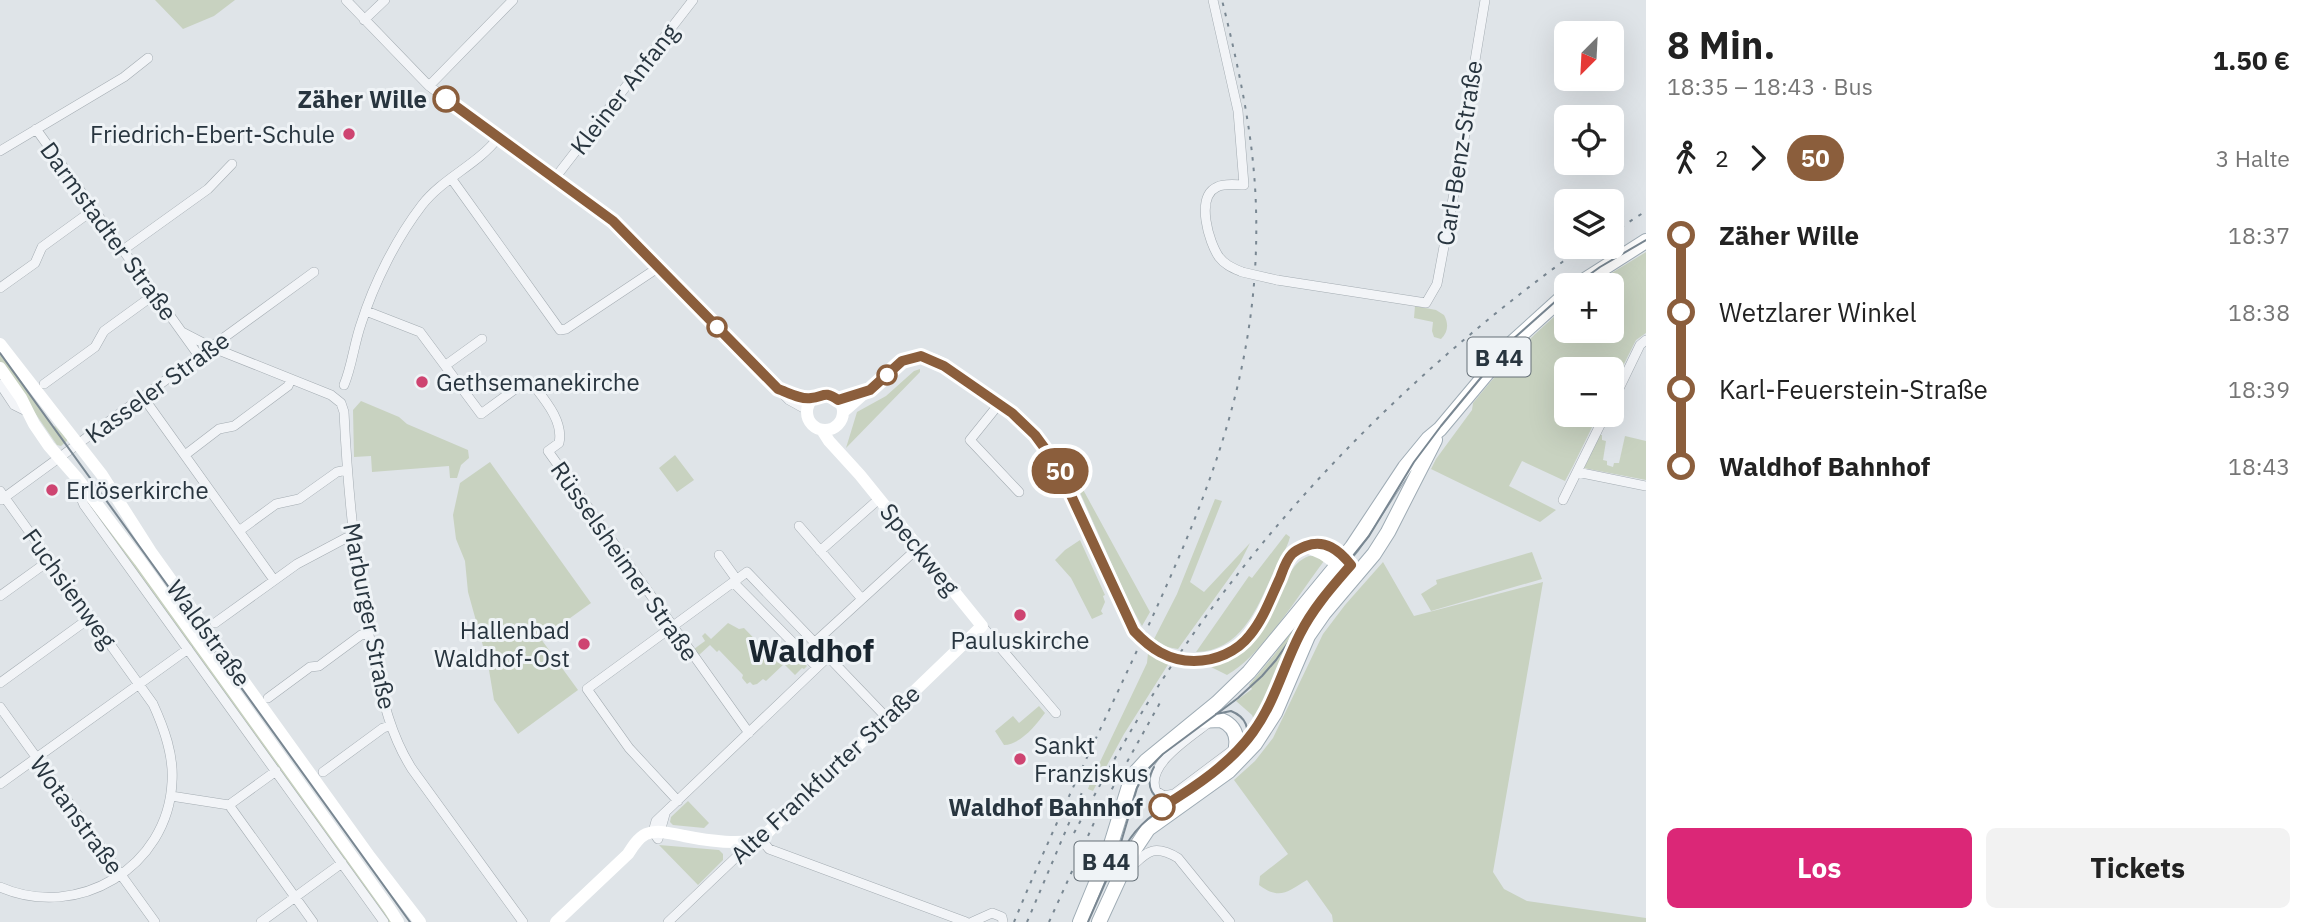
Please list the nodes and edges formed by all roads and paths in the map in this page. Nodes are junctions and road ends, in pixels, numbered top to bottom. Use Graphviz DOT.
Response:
graph roads {
  1 [pos="346,0"];
  2 [pos="385,0"];
  3 [pos="513,0"];
  4 [pos="693,0"];
  5 [pos="1213,0"];
  6 [pos="1485,0"];
  7 [pos="364,20"];
  8 [pos="148,58"];
  9 [pos="429,86"];
  10 [pos="36,129"];
  11 [pos="498,138"];
  12 [pos="0,151"];
  13 [pos="232,164"];
  14 [pos="451,178"];
  15 [pos="555,178"];
  16 [pos="93,210"];
  17 [pos="1646,242"];
  18 [pos="123,250"];
  19 [pos="659,267"];
  20 [pos="314,272"];
  21 [pos="1596,273"];
  22 [pos="0,288"];
  23 [pos="155,294"];
  24 [pos="1554,304"];
  25 [pos="366,311"];
  26 [pos="182,332"];
  27 [pos="482,339"];
  28 [pos="1646,340"];
  29 [pos="0,344"];
  30 [pos="211,347"];
  31 [pos="199,356"];
  32 [pos="446,365"];
  33 [pos="0,368"];
  34 [pos="1624,378"];
  35 [pos="291,379"];
  36 [pos="0,384"];
  37 [pos="44,384"];
  38 [pos="344,385"];
  39 [pos="143,397"];
  40 [pos="336,398"];
  41 [pos="810,404"];
  42 [pos="999,404"];
  43 [pos="840,406"];
  44 [pos="28,412"];
  45 [pos="1599,427"];
  46 [pos="829,429"];
  47 [pos="1440,429"];
  48 [pos="78,445"];
  49 [pos="185,455"];
  50 [pos="59,458"];
  51 [pos="347,470"];
  52 [pos="1577,472"];
  53 [pos="82,485"];
  54 [pos="1646,485"];
  55 [pos="1019,492"];
  56 [pos="2,497"];
  57 [pos="879,499"];
  58 [pos="1563,500"];
  59 [pos="799,526"];
  60 [pos="239,531"];
  61 [pos="353,537"];
  62 [pos="919,547"];
  63 [pos="820,551"];
  64 [pos="719,555"];
  65 [pos="50,560"];
  66 [pos="1340,561"];
  67 [pos="1357,575"];
  68 [pos="274,580"];
  69 [pos="736,582"];
  70 [pos="0,596"];
  71 [pos="862,599"];
  72 [pos="91,617"];
  73 [pos="215,623"];
  74 [pos="982,626"];
  75 [pos="672,627"];
  76 [pos="368,634"];
  77 [pos="814,643"];
  78 [pos="188,649"];
  79 [pos="828,657"];
  80 [pos="817,667"];
  81 [pos="0,683"];
  82 [pos="139,684"];
  83 [pos="268,698"];
  84 [pos="0,707"];
  85 [pos="1056,713"];
  86 [pos="886,717"];
  87 [pos="1214,719"];
  88 [pos="1195,721"];
  89 [pos="390,726"];
  90 [pos="749,733"];
  91 [pos="1236,748"];
  92 [pos="37,758"];
  93 [pos="276,771"];
  94 [pos="323,772"];
  95 [pos="1220,778"];
  96 [pos="0,784"];
  97 [pos="171,796"];
  98 [pos="678,801"];
  99 [pos="229,805"];
  100 [pos="658,834"];
  101 [pos="717,840"];
  102 [pos="756,841"];
  103 [pos="342,863"];
  104 [pos="729,863"];
  105 [pos="121,876"];
  106 [pos="1121,877"];
  107 [pos="0,887"];
  108 [pos="295,897"];
  109 [pos="1104,919"];
  110 [pos="155,922"];
  111 [pos="261,922"];
  112 [pos="313,922"];
  113 [pos="384,922"];
  114 [pos="397,922"];
  115 [pos="420,922"];
  116 [pos="523,922"];
  117 [pos="556,922"];
  118 [pos="668,922"];
  119 [pos="966,922"];
  120 [pos="972,922"];
  121 [pos="1003,922"];
  122 [pos="1080,922"];
  123 [pos="1230,922"];
  1 -- 7 [label="street"];
  2 -- 7 [label="street"];
  3 -- 9 [label="street"];
  4 -- 15 [label="street, Kleiner Anfang"];
  5 -- 6 [label="street, Carl-Benz-Straße, bridge"];
  7 -- 9 [label="street"];
  8 -- 10 [label="street"];
  9 -- 11 [label="street"];
  10 -- 12 [label="street"];
  10 -- 16 [label="street, Darmstadter Straße"];
  11 -- 14 [label="street"];
  11 -- 15 [label="street"];
  13 -- 18 [label="street"];
  14 -- 19 [label="street"];
  14 -- 25 [label="street"];
  15 -- 19 [label="street"];
  16 -- 18 [label="street, Darmstadter Straße"];
  16 -- 22 [label="street"];
  17 -- 21 [label="main road"];
  18 -- 23 [label="street, Darmstadter Straße"];
  19 -- 41 [label="street"];
  20 -- 30 [label="street, Kasseler Straße"];
  23 -- 26 [label="street, Darmstadter Straße"];
  23 -- 37 [label="street"];
  24 -- 47 [label="main road, B 44"];
  25 -- 32 [label="street, Rüsselsheimer Straße"];
  25 -- 38 [label="street"];
  26 -- 30 [label="street, Darmstadter Straße"];
  26 -- 31 [label="street, Darmstadter Straße"];
  27 -- 32 [label="street"];
  28 -- 34 [label="street"];
  29 -- 48 [label="street, Waldstraße"];
  30 -- 31 [label="street, Kasseler Straße"];
  30 -- 35 [label="street, Darmstadter Straße"];
  31 -- 39 [label="street, Kasseler Straße"];
  32 -- 75 [label="street, Rüsselsheimer Straße"];
  33 -- 44 [label="street, Waldstraße"];
  35 -- 40 [label="street, Darmstadter Straße"];
  35 -- 49 [label="street"];
  36 -- 44 [label="street, Waldstraße"];
  39 -- 48 [label="street, Kasseler Straße"];
  39 -- 49 [label="street"];
  40 -- 51 [label="street, Marburger Straße"];
  41 -- 43 [label="street"];
  41 -- 46 [label="street, Speckweg"];
  42 -- 43 [label="street"];
  42 -- 55 [label="street"];
  42 -- 66 [label="street"];
  43 -- 46 [label="street"];
  44 -- 50 [label="street, Waldstraße"];
  45 -- 52 [label="street"];
  46 -- 57 [label="street, Speckweg"];
  47 -- 66 [label="main road, B 44"];
  47 -- 67 [label="main road, B 44"];
  48 -- 50 [label="street, Kasseler Straße"];
  48 -- 115 [label="street, Waldstraße"];
  49 -- 60 [label="street"];
  50 -- 53 [label="street, Waldstraße"];
  50 -- 56 [label="street, Kasseler Straße"];
  51 -- 60 [label="street"];
  51 -- 61 [label="street, Marburger Straße"];
  52 -- 54 [label="street"];
  52 -- 58 [label="street"];
  53 -- 78 [label="street, Waldstraße"];
  53 -- 114 [label="street, Waldstraße"];
  56 -- 65 [label="street, Fuchsienweg"];
  57 -- 62 [label="street, Speckweg"];
  57 -- 63 [label="street"];
  59 -- 63 [label="street"];
  60 -- 68 [label="street"];
  61 -- 68 [label="street"];
  61 -- 76 [label="street, Marburger Straße"];
  62 -- 71 [label="street"];
  62 -- 74 [label="street, Speckweg"];
  63 -- 71 [label="street"];
  64 -- 69 [label="street"];
  65 -- 70 [label="street"];
  65 -- 72 [label="street, Fuchsienweg"];
  66 -- 67 [label="street"];
  66 -- 88 [label="main road, B 44"];
  67 -- 95 [label="main road, B 44"];
  68 -- 73 [label="street"];
  69 -- 75 [label="street"];
  69 -- 77 [label="street"];
  69 -- 80 [label="street"];
  71 -- 77 [label="street"];
  72 -- 81 [label="street"];
  72 -- 82 [label="street, Fuchsienweg"];
  74 -- 85 [label="street, Speckweg"];
  74 -- 86 [label="street, Alte Frankfurter Straße"];
  75 -- 90 [label="street, Rüsselsheimer Straße"];
  75 -- 98 [label="street"];
  76 -- 83 [label="street"];
  76 -- 89 [label="street, Marburger Straße"];
  77 -- 79 [label="street"];
  78 -- 82 [label="street"];
  78 -- 93 [label="street, Waldstraße"];
  79 -- 80 [label="street"];
  79 -- 86 [label="street"];
  80 -- 90 [label="street"];
  82 -- 92 [label="street"];
  82 -- 97 [label="street, Fuchsienweg"];
  84 -- 92 [label="street, Wotanstraße"];
  86 -- 102 [label="street, Alte Frankfurter Straße"];
  87 -- 88 [label="main road"];
  87 -- 91 [label="main road"];
  87 -- 91 [label="street"];
  88 -- 122 [label="main road, B 44"];
  89 -- 94 [label="street"];
  89 -- 116 [label="street, Marburger Straße"];
  90 -- 98 [label="street"];
  91 -- 95 [label="main road"];
  92 -- 96 [label="street"];
  92 -- 105 [label="street, Wotanstraße"];
  93 -- 99 [label="street"];
  93 -- 103 [label="street, Waldstraße"];
  95 -- 106 [label="main road, B 44"];
  97 -- 99 [label="street"];
  97 -- 105 [label="street, Fuchsienweg"];
  98 -- 100 [label="street"];
  99 -- 108 [label="street"];
  100 -- 101 [label="street"];
  100 -- 117 [label="street"];
  101 -- 102 [label="street"];
  101 -- 104 [label="street"];
  102 -- 104 [label="street, Alte Frankfurter Straße"];
  102 -- 119 [label="street"];
  103 -- 108 [label="street"];
  103 -- 113 [label="street, Waldstraße"];
  104 -- 118 [label="street, Alte Frankfurter Straße"];
  105 -- 107 [label="street, Fuchsienweg"];
  105 -- 110 [label="street, Wotanstraße"];
  106 -- 109 [label="main road, B 44"];
  106 -- 123 [label="street"];
  108 -- 111 [label="street"];
  108 -- 112 [label="street"];
  120 -- 121 [label="street"];
}
